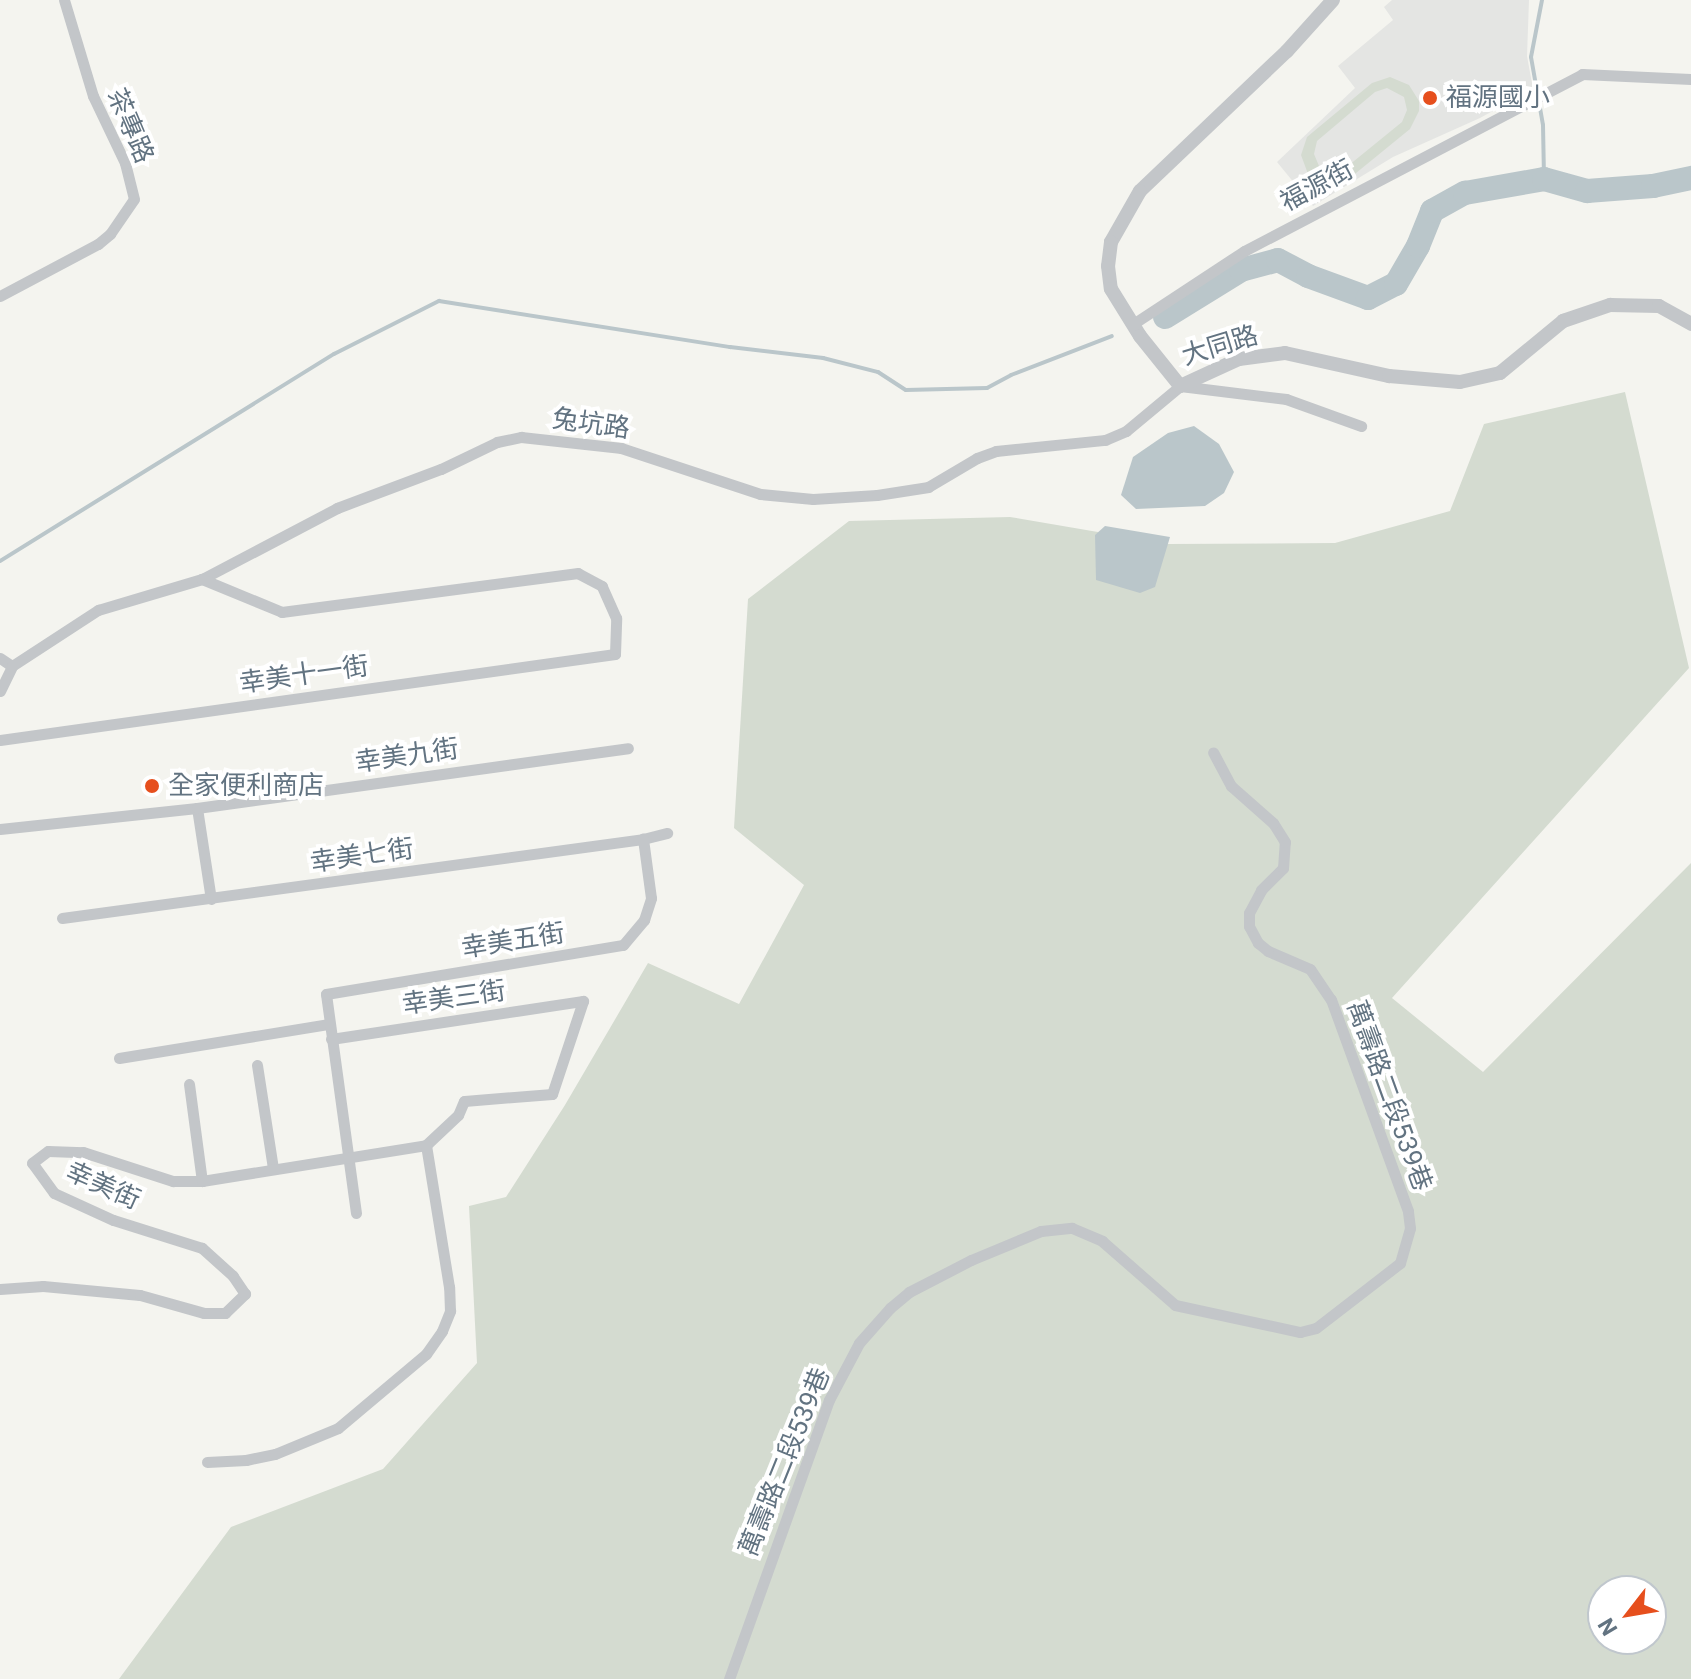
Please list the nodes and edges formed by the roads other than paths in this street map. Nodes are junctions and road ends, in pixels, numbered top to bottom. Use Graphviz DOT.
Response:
graph roads {
  1 [pos="64,0"];
  2 [pos="1333,0"];
  3 [pos="1691,79"];
  4 [pos="0,296"];
  5 [pos="1133,324"];
  6 [pos="1691,324"];
  7 [pos="1180,386"];
  8 [pos="1361,426"];
  9 [pos="202,579"];
  10 [pos="0,658"];
  11 [pos="12,666"];
  12 [pos="0,691"];
  13 [pos="0,740"];
  14 [pos="628,748"];
  15 [pos="1213,752"];
  16 [pos="197,808"];
  17 [pos="0,829"];
  18 [pos="667,833"];
  19 [pos="643,839"];
  20 [pos="211,899"];
  21 [pos="62,918"];
  22 [pos="329,1024"];
  23 [pos="331,1039"];
  24 [pos="119,1058"];
  25 [pos="257,1065"];
  26 [pos="189,1084"];
  27 [pos="426,1145"];
  28 [pos="346,1157"];
  29 [pos="273,1168"];
  30 [pos="202,1181"];
  31 [pos="356,1213"];
  32 [pos="0,1289"];
  33 [pos="207,1462"];
  34 [pos="729,1679"];
  1 -- 4 [label="street, 茶專路"];
  2 -- 5 [label="street, 大同路"];
  3 -- 5 [label="street, 福源街"];
  5 -- 7 [label="street, 大同路"];
  6 -- 7 [label="street, 大同路"];
  7 -- 8 [label="street"];
  7 -- 9 [label="street, 兔坑路"];
  9 -- 11 [label="street, 兔坑路"];
  9 -- 13 [label="street, 幸美十一街"];
  10 -- 11 [label="street"];
  11 -- 12 [label="street"];
  14 -- 16 [label="street, 幸美九街"];
  15 -- 34 [label="street, 萬壽路二段539巷"];
  16 -- 17 [label="street, 幸美九街"];
  16 -- 20 [label="street"];
  18 -- 19 [label="street, 幸美七街"];
  19 -- 20 [label="street, 幸美七街"];
  19 -- 22 [label="street, 幸美五街"];
  20 -- 21 [label="street, 幸美七街"];
  22 -- 23 [label="street"];
  22 -- 24 [label="street"];
  23 -- 27 [label="street, 幸美三街"];
  23 -- 28 [label="street"];
  25 -- 29 [label="street"];
  26 -- 30 [label="street"];
  27 -- 28 [label="street, 幸美街"];
  27 -- 33 [label="street"];
  28 -- 29 [label="street, 幸美街"];
  28 -- 31 [label="street"];
  29 -- 30 [label="street, 幸美街"];
  30 -- 32 [label="street, 幸美街"];
}
